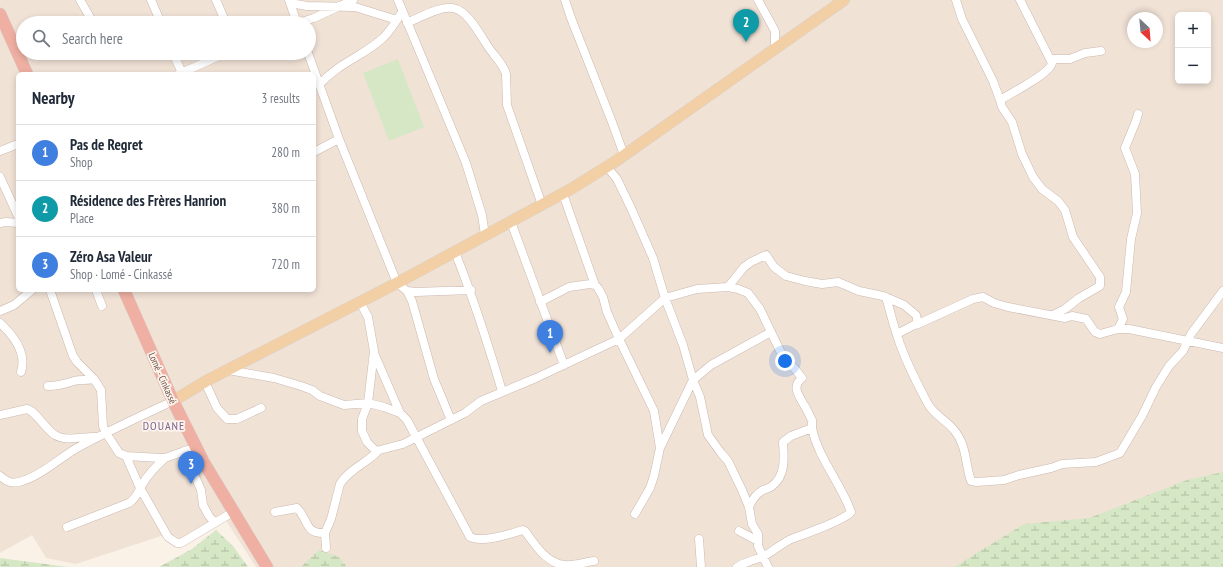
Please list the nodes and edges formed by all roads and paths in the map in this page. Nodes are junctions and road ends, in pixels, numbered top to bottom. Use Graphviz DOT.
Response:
graph roads {
  1 [pos="80,0"];
  2 [pos="151,0"];
  3 [pos="216,0"];
  4 [pos="289,0"];
  5 [pos="354,0"];
  6 [pos="398,0"];
  7 [pos="565,0"];
  8 [pos="758,0"];
  9 [pos="844,0"];
  10 [pos="956,0"];
  11 [pos="1020,0"];
  12 [pos="341,6"];
  13 [pos="402,12"];
  14 [pos="0,14"];
  15 [pos="89,16"];
  16 [pos="158,16"];
  17 [pos="223,16"];
  18 [pos="295,16"];
  19 [pos="316,17"];
  20 [pos="397,20"];
  21 [pos="407,23"];
  22 [pos="775,49"];
  23 [pos="16,50"];
  24 [pos="1102,51"];
  25 [pos="1050,59"];
  26 [pos="21,60"];
  27 [pos="176,60"];
  28 [pos="211,60"];
  29 [pos="311,60"];
  30 [pos="26,72"];
  31 [pos="180,72"];
  32 [pos="185,72"];
  33 [pos="315,72"];
  34 [pos="316,74"];
  35 [pos="320,84"];
  36 [pos="1000,100"];
  37 [pos="1138,114"];
  38 [pos="339,139"];
  39 [pos="16,145"];
  40 [pos="0,151"];
  41 [pos="316,151"];
  42 [pos="624,155"];
  43 [pos="607,167"];
  44 [pos="0,177"];
  45 [pos="563,194"];
  46 [pos="542,205"];
  47 [pos="16,212"];
  48 [pos="511,222"];
  49 [pos="0,223"];
  50 [pos="16,223"];
  51 [pos="485,235"];
  52 [pos="455,252"];
  53 [pos="396,283"];
  54 [pos="595,285"];
  55 [pos="728,287"];
  56 [pos="471,290"];
  57 [pos="407,291"];
  58 [pos="1223,291"];
  59 [pos="30,292"];
  60 [pos="51,292"];
  61 [pos="97,292"];
  62 [pos="125,292"];
  63 [pos="886,297"];
  64 [pos="665,298"];
  65 [pos="360,302"];
  66 [pos="540,302"];
  67 [pos="102,306"];
  68 [pos="0,310"];
  69 [pos="1053,315"];
  70 [pos="0,323"];
  71 [pos="918,324"];
  72 [pos="1118,329"];
  73 [pos="771,332"];
  74 [pos="896,334"];
  75 [pos="1190,337"];
  76 [pos="619,339"];
  77 [pos="1223,348"];
  78 [pos="374,351"];
  79 [pos="564,365"];
  80 [pos="228,370"];
  81 [pos="22,372"];
  82 [pos="94,379"];
  83 [pos="693,380"];
  84 [pos="206,382"];
  85 [pos="48,386"];
  86 [pos="502,391"];
  87 [pos="173,401"];
  88 [pos="368,403"];
  89 [pos="353,404"];
  90 [pos="261,408"];
  91 [pos="400,413"];
  92 [pos="0,415"];
  93 [pos="362,419"];
  94 [pos="451,420"];
  95 [pos="812,428"];
  96 [pos="106,433"];
  97 [pos="97,437"];
  98 [pos="416,438"];
  99 [pos="196,447"];
  100 [pos="660,448"];
  101 [pos="184,451"];
  102 [pos="378,451"];
  103 [pos="126,456"];
  104 [pos="165,458"];
  105 [pos="0,476"];
  106 [pos="140,488"];
  107 [pos="749,507"];
  108 [pos="233,512"];
  109 [pos="275,512"];
  110 [pos="635,514"];
  111 [pos="215,523"];
  112 [pos="67,527"];
  113 [pos="738,531"];
  114 [pos="325,533"];
  115 [pos="699,539"];
  116 [pos="758,541"];
  117 [pos="326,548"];
  118 [pos="764,557"];
  119 [pos="594,561"];
  120 [pos="267,567"];
  121 [pos="701,567"];
  122 [pos="737,567"];
  123 [pos="768,567"];
  1 -- 15 [label="street"];
  2 -- 16 [label="street"];
  3 -- 17 [label="street"];
  4 -- 12 [label="street"];
  4 -- 18 [label="street"];
  5 -- 12 [label="street"];
  6 -- 13 [label="street"];
  7 -- 42 [label="street"];
  8 -- 22 [label="street"];
  9 -- 22 [label="main road"];
  10 -- 36 [label="street"];
  11 -- 25 [label="street"];
  12 -- 19 [label="street"];
  12 -- 20 [label="street"];
  13 -- 20 [label="street"];
  13 -- 21 [label="street"];
  14 -- 23 [label="highway"];
  20 -- 35 [label="street"];
  21 -- 46 [label="street"];
  21 -- 51 [label="street"];
  22 -- 42 [label="main road"];
  24 -- 25 [label="street"];
  25 -- 36 [label="street"];
  26 -- 30 [label="highway"];
  27 -- 31 [label="street"];
  28 -- 32 [label="street"];
  29 -- 33 [label="street"];
  34 -- 35 [label="street"];
  35 -- 38 [label="street"];
  36 -- 69 [label="street"];
  37 -- 72 [label="street"];
  38 -- 41 [label="street"];
  38 -- 53 [label="street"];
  39 -- 40 [label="street"];
  42 -- 43 [label="main road"];
  43 -- 45 [label="main road"];
  43 -- 64 [label="street"];
  44 -- 47 [label="street"];
  45 -- 46 [label="main road"];
  45 -- 54 [label="street"];
  46 -- 48 [label="main road"];
  48 -- 51 [label="main road"];
  48 -- 66 [label="street"];
  49 -- 50 [label="street"];
  51 -- 52 [label="main road"];
  52 -- 53 [label="main road"];
  52 -- 56 [label="street"];
  53 -- 57 [label="street"];
  53 -- 65 [label="main road"];
  54 -- 66 [label="street"];
  54 -- 76 [label="street"];
  55 -- 63 [label="street"];
  55 -- 64 [label="street"];
  55 -- 73 [label="street"];
  56 -- 57 [label="street"];
  56 -- 86 [label="street"];
  57 -- 94 [label="street"];
  58 -- 75 [label="street"];
  59 -- 68 [label="street"];
  60 -- 82 [label="street"];
  61 -- 67 [label="street"];
  62 -- 87 [label="highway, Lomé - Cinkassé"];
  63 -- 71 [label="street"];
  63 -- 74 [label="street"];
  64 -- 76 [label="street"];
  64 -- 83 [label="street"];
  65 -- 78 [label="street"];
  65 -- 80 [label="main road"];
  66 -- 79 [label="street"];
  69 -- 71 [label="street"];
  69 -- 72 [label="street"];
  70 -- 81 [label="street"];
  71 -- 74 [label="street"];
  72 -- 75 [label="street"];
  73 -- 83 [label="street"];
  73 -- 95 [label="street"];
  74 -- 75 [label="street"];
  75 -- 77 [label="street"];
  76 -- 79 [label="street"];
  76 -- 100 [label="street"];
  78 -- 88 [label="street"];
  78 -- 91 [label="street"];
  79 -- 86 [label="street"];
  80 -- 84 [label="main road"];
  80 -- 89 [label="street"];
  82 -- 85 [label="street"];
  82 -- 96 [label="street"];
  83 -- 100 [label="street"];
  83 -- 107 [label="street"];
  84 -- 87 [label="main road"];
  84 -- 90 [label="street"];
  86 -- 94 [label="street"];
  87 -- 96 [label="street"];
  87 -- 99 [label="highway, Lomé - Cinkassé"];
  88 -- 89 [label="street"];
  88 -- 91 [label="street"];
  88 -- 93 [label="street"];
  89 -- 93 [label="street"];
  91 -- 98 [label="street"];
  92 -- 97 [label="street"];
  93 -- 102 [label="street"];
  94 -- 98 [label="street"];
  95 -- 107 [label="street"];
  95 -- 118 [label="street"];
  96 -- 97 [label="street"];
  96 -- 103 [label="street"];
  97 -- 105 [label="street"];
  98 -- 102 [label="street"];
  98 -- 119 [label="street"];
  99 -- 101 [label="street"];
  99 -- 108 [label="highway, Lomé - Cinkassé"];
  100 -- 110 [label="street"];
  101 -- 104 [label="street"];
  101 -- 111 [label="street"];
  102 -- 114 [label="street"];
  103 -- 104 [label="street"];
  103 -- 106 [label="street"];
  104 -- 106 [label="street"];
  106 -- 111 [label="street"];
  106 -- 112 [label="street"];
  107 -- 116 [label="street"];
  108 -- 111 [label="street"];
  108 -- 120 [label="highway, Lomé - Cinkassé"];
  109 -- 114 [label="street"];
  113 -- 116 [label="street"];
  114 -- 117 [label="street"];
  115 -- 121 [label="street"];
  116 -- 118 [label="street"];
  118 -- 122 [label="street"];
  118 -- 123 [label="street"];
}
